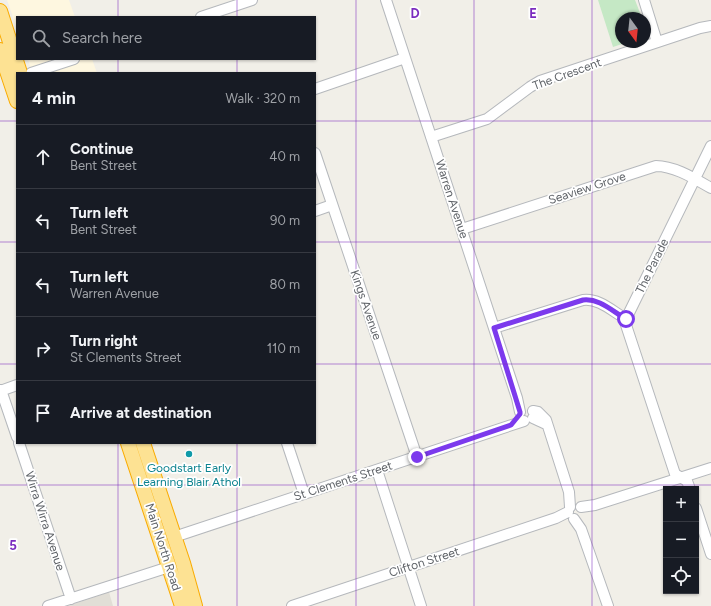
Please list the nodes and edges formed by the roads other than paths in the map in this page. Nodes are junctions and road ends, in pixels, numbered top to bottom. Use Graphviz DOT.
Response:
graph roads {
  1 [pos="252,0"];
  2 [pos="388,0"];
  3 [pos="644,0"];
  4 [pos="0,11"];
  5 [pos="204,16"];
  6 [pos="711,26"];
  7 [pos="657,42"];
  8 [pos="3,46"];
  9 [pos="406,58"];
  10 [pos="71,60"];
  11 [pos="19,72"];
  12 [pos="34,72"];
  13 [pos="316,89"];
  14 [pos="16,97"];
  15 [pos="431,137"];
  16 [pos="711,146"];
  17 [pos="316,156"];
  18 [pos="694,179"];
  19 [pos="711,188"];
  20 [pos="332,205"];
  21 [pos="316,211"];
  22 [pos="462,229"];
  23 [pos="626,319"];
  24 [pos="494,328"];
  25 [pos="16,385"];
  26 [pos="1,391"];
  27 [pos="526,414"];
  28 [pos="16,434"];
  29 [pos="19,444"];
  30 [pos="128,444"];
  31 [pos="143,444"];
  32 [pos="287,444"];
  33 [pos="417,457"];
  34 [pos="711,468"];
  35 [pos="376,470"];
  36 [pos="683,477"];
  37 [pos="689,486"];
  38 [pos="304,494"];
  39 [pos="575,512"];
  40 [pos="699,517"];
  41 [pos="174,537"];
  42 [pos="711,554"];
  43 [pos="176,565"];
  44 [pos="409,567"];
  45 [pos="71,599"];
  46 [pos="48,606"];
  47 [pos="182,606"];
  48 [pos="195,606"];
  49 [pos="292,606"];
  50 [pos="422,606"];
  51 [pos="608,606"];
  1 -- 5 [label="street"];
  2 -- 9 [label="street, Warren Avenue"];
  3 -- 7 [label="street"];
  4 -- 8 [label="highway"];
  6 -- 7 [label="street, The Crescent"];
  7 -- 15 [label="street, The Crescent"];
  8 -- 11 [label="highway"];
  8 -- 14 [label="highway"];
  9 -- 13 [label="street"];
  9 -- 15 [label="street, Warren Avenue"];
  10 -- 12 [label="street"];
  15 -- 22 [label="street, Warren Avenue"];
  16 -- 18 [label="street, The Parade"];
  17 -- 20 [label="street, Kings Avenue"];
  18 -- 19 [label="street, Seaview Grove"];
  18 -- 22 [label="street, Seaview Grove"];
  18 -- 23 [label="street, The Parade"];
  20 -- 21 [label="street"];
  20 -- 33 [label="street, Kings Avenue"];
  22 -- 24 [label="street, Warren Avenue"];
  23 -- 24 [label="street"];
  23 -- 36 [label="street"];
  24 -- 27 [label="street, Warren Avenue"];
  25 -- 26 [label="street"];
  26 -- 28 [label="street"];
  27 -- 33 [label="street, St Clements Street"];
  27 -- 39 [label="street"];
  29 -- 45 [label="street, Wirra Wirra Avenue"];
  30 -- 43 [label="highway, Main North Road"];
  31 -- 41 [label="highway, Main North Road"];
  32 -- 38 [label="street"];
  33 -- 35 [label="street, St Clements Street"];
  34 -- 36 [label="street, Clifton Street"];
  35 -- 38 [label="street, St Clements Street"];
  35 -- 44 [label="street"];
  36 -- 37 [label="street"];
  36 -- 39 [label="street, Clifton Street"];
  38 -- 41 [label="street, St Clements Street"];
  39 -- 44 [label="street, Clifton Street"];
  39 -- 51 [label="street"];
  40 -- 42 [label="street"];
  41 -- 43 [label="highway, Main North Road"];
  43 -- 45 [label="street"];
  43 -- 47 [label="highway, Main North Road"];
  43 -- 48 [label="highway, Main North Road"];
  44 -- 49 [label="street, Clifton Street"];
  44 -- 50 [label="street"];
  45 -- 46 [label="street"];
}
